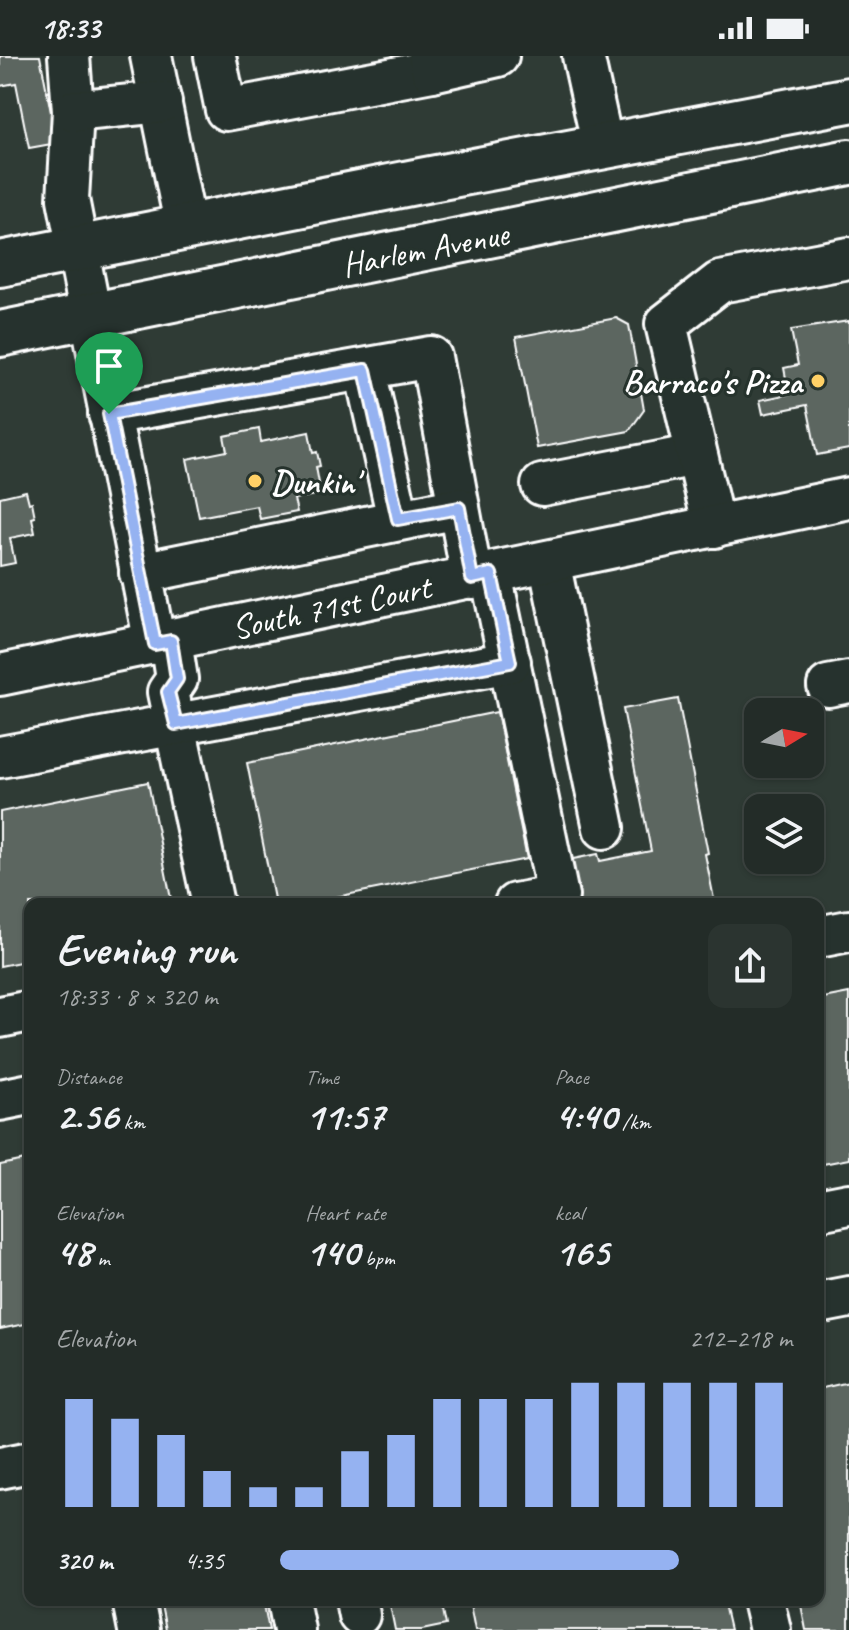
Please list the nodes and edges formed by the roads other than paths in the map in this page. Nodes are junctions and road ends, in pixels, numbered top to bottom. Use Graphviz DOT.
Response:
graph roads {
  1 [pos="69,56"];
  2 [pos="215,56"];
  3 [pos="498,56"];
  4 [pos="583,56"];
  5 [pos="162,58"];
  6 [pos="431,63"];
  7 [pos="849,100"];
  8 [pos="161,102"];
  9 [pos="73,111"];
  10 [pos="603,147"];
  11 [pos="849,162"];
  12 [pos="186,228"];
  13 [pos="76,249"];
  14 [pos="849,258"];
  15 [pos="0,264"];
  16 [pos="89,316"];
  17 [pos="0,334"];
  18 [pos="365,370"];
  19 [pos="109,414"];
  20 [pos="696,455"];
  21 [pos="542,485"];
  22 [pos="849,498"];
  23 [pos="459,508"];
  24 [pos="398,519"];
  25 [pos="714,527"];
  26 [pos="549,561"];
  27 [pos="140,573"];
  28 [pos="482,576"];
  29 [pos="155,644"];
  30 [pos="510,662"];
  31 [pos="0,675"];
  32 [pos="172,708"];
  33 [pos="0,757"];
  34 [pos="604,828"];
  35 [pos="212,898"];
  36 [pos="547,898"];
  37 [pos="849,931"];
  38 [pos="824,936"];
  39 [pos="24,1012"];
  40 [pos="0,1017"];
  41 [pos="24,1095"];
  42 [pos="0,1100"];
  43 [pos="849,1204"];
  44 [pos="824,1209"];
  45 [pos="849,1297"];
  46 [pos="824,1302"];
  47 [pos="24,1463"];
  48 [pos="0,1468"];
  49 [pos="134,1606"];
  50 [pos="289,1606"];
  51 [pos="764,1606"];
  52 [pos="139,1630"];
  53 [pos="294,1630"];
  54 [pos="770,1630"];
  1 -- 9 [label="street"];
  2 -- 6 [label="street"];
  3 -- 6 [label="street"];
  4 -- 10 [label="street"];
  5 -- 8 [label="street"];
  7 -- 10 [label="main road, Harlem Avenue"];
  8 -- 9 [label="street"];
  8 -- 12 [label="street"];
  9 -- 13 [label="street"];
  10 -- 12 [label="main road, Harlem Avenue"];
  11 -- 16 [label="main road, Harlem Avenue"];
  12 -- 13 [label="main road, Harlem Avenue"];
  13 -- 15 [label="main road, Harlem Avenue"];
  13 -- 16 [label="street"];
  14 -- 20 [label="street"];
  16 -- 17 [label="main road, Harlem Avenue"];
  16 -- 19 [label="street"];
  18 -- 19 [label="street"];
  18 -- 23 [label="street"];
  18 -- 24 [label="street"];
  19 -- 27 [label="street"];
  20 -- 21 [label="street"];
  20 -- 25 [label="street"];
  22 -- 25 [label="street, South 71st Court"];
  23 -- 24 [label="street"];
  23 -- 28 [label="street"];
  24 -- 27 [label="street"];
  25 -- 26 [label="street, South 71st Court"];
  26 -- 28 [label="street, South 71st Court"];
  26 -- 34 [label="street"];
  27 -- 29 [label="street"];
  28 -- 29 [label="street, South 71st Court"];
  28 -- 30 [label="street"];
  29 -- 31 [label="street, South 71st Court"];
  29 -- 32 [label="street"];
  30 -- 32 [label="street"];
  30 -- 36 [label="street"];
  32 -- 33 [label="street"];
  32 -- 35 [label="street"];
  37 -- 38 [label="street"];
  39 -- 40 [label="street"];
  41 -- 42 [label="street"];
  43 -- 44 [label="street"];
  45 -- 46 [label="street"];
  47 -- 48 [label="street"];
  49 -- 52 [label="street"];
  50 -- 53 [label="street"];
  51 -- 54 [label="street"];
}
